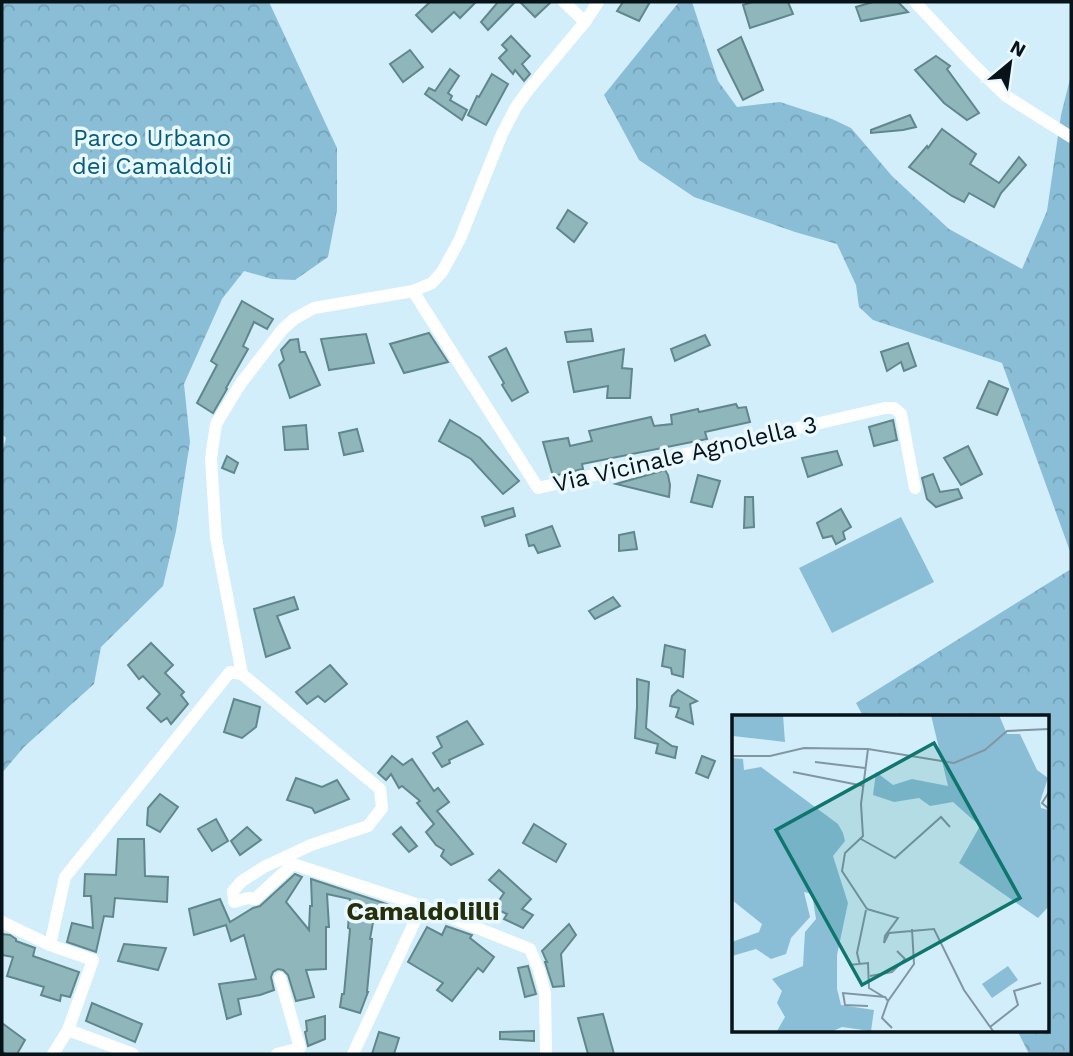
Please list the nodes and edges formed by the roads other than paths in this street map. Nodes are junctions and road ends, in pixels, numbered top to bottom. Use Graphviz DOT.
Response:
graph roads {
  1 [pos="564,2"];
  2 [pos="598,2"];
  3 [pos="915,2"];
  4 [pos="585,22"];
  5 [pos="1071,137"];
  6 [pos="413,291"];
  7 [pos="915,488"];
  8 [pos="242,674"];
  9 [pos="422,906"];
  10 [pos="2,922"];
  11 [pos="50,945"];
  12 [pos="280,978"];
  13 [pos="68,1030"];
  14 [pos="53,1054"];
  15 [pos="132,1054"];
  16 [pos="277,1054"];
  17 [pos="353,1054"];
  18 [pos="546,1054"];
  1 -- 4 [label="street"];
  2 -- 4 [label="street"];
  3 -- 5 [label="street"];
  4 -- 6 [label="street"];
  6 -- 7 [label="street, Via Vicinale Agnolella 3"];
  6 -- 8 [label="street"];
  8 -- 9 [label="street"];
  8 -- 11 [label="street"];
  9 -- 17 [label="street"];
  9 -- 18 [label="street"];
  10 -- 11 [label="street"];
  11 -- 13 [label="street"];
  12 -- 16 [label="street"];
  13 -- 14 [label="street"];
  13 -- 15 [label="street"];
}
